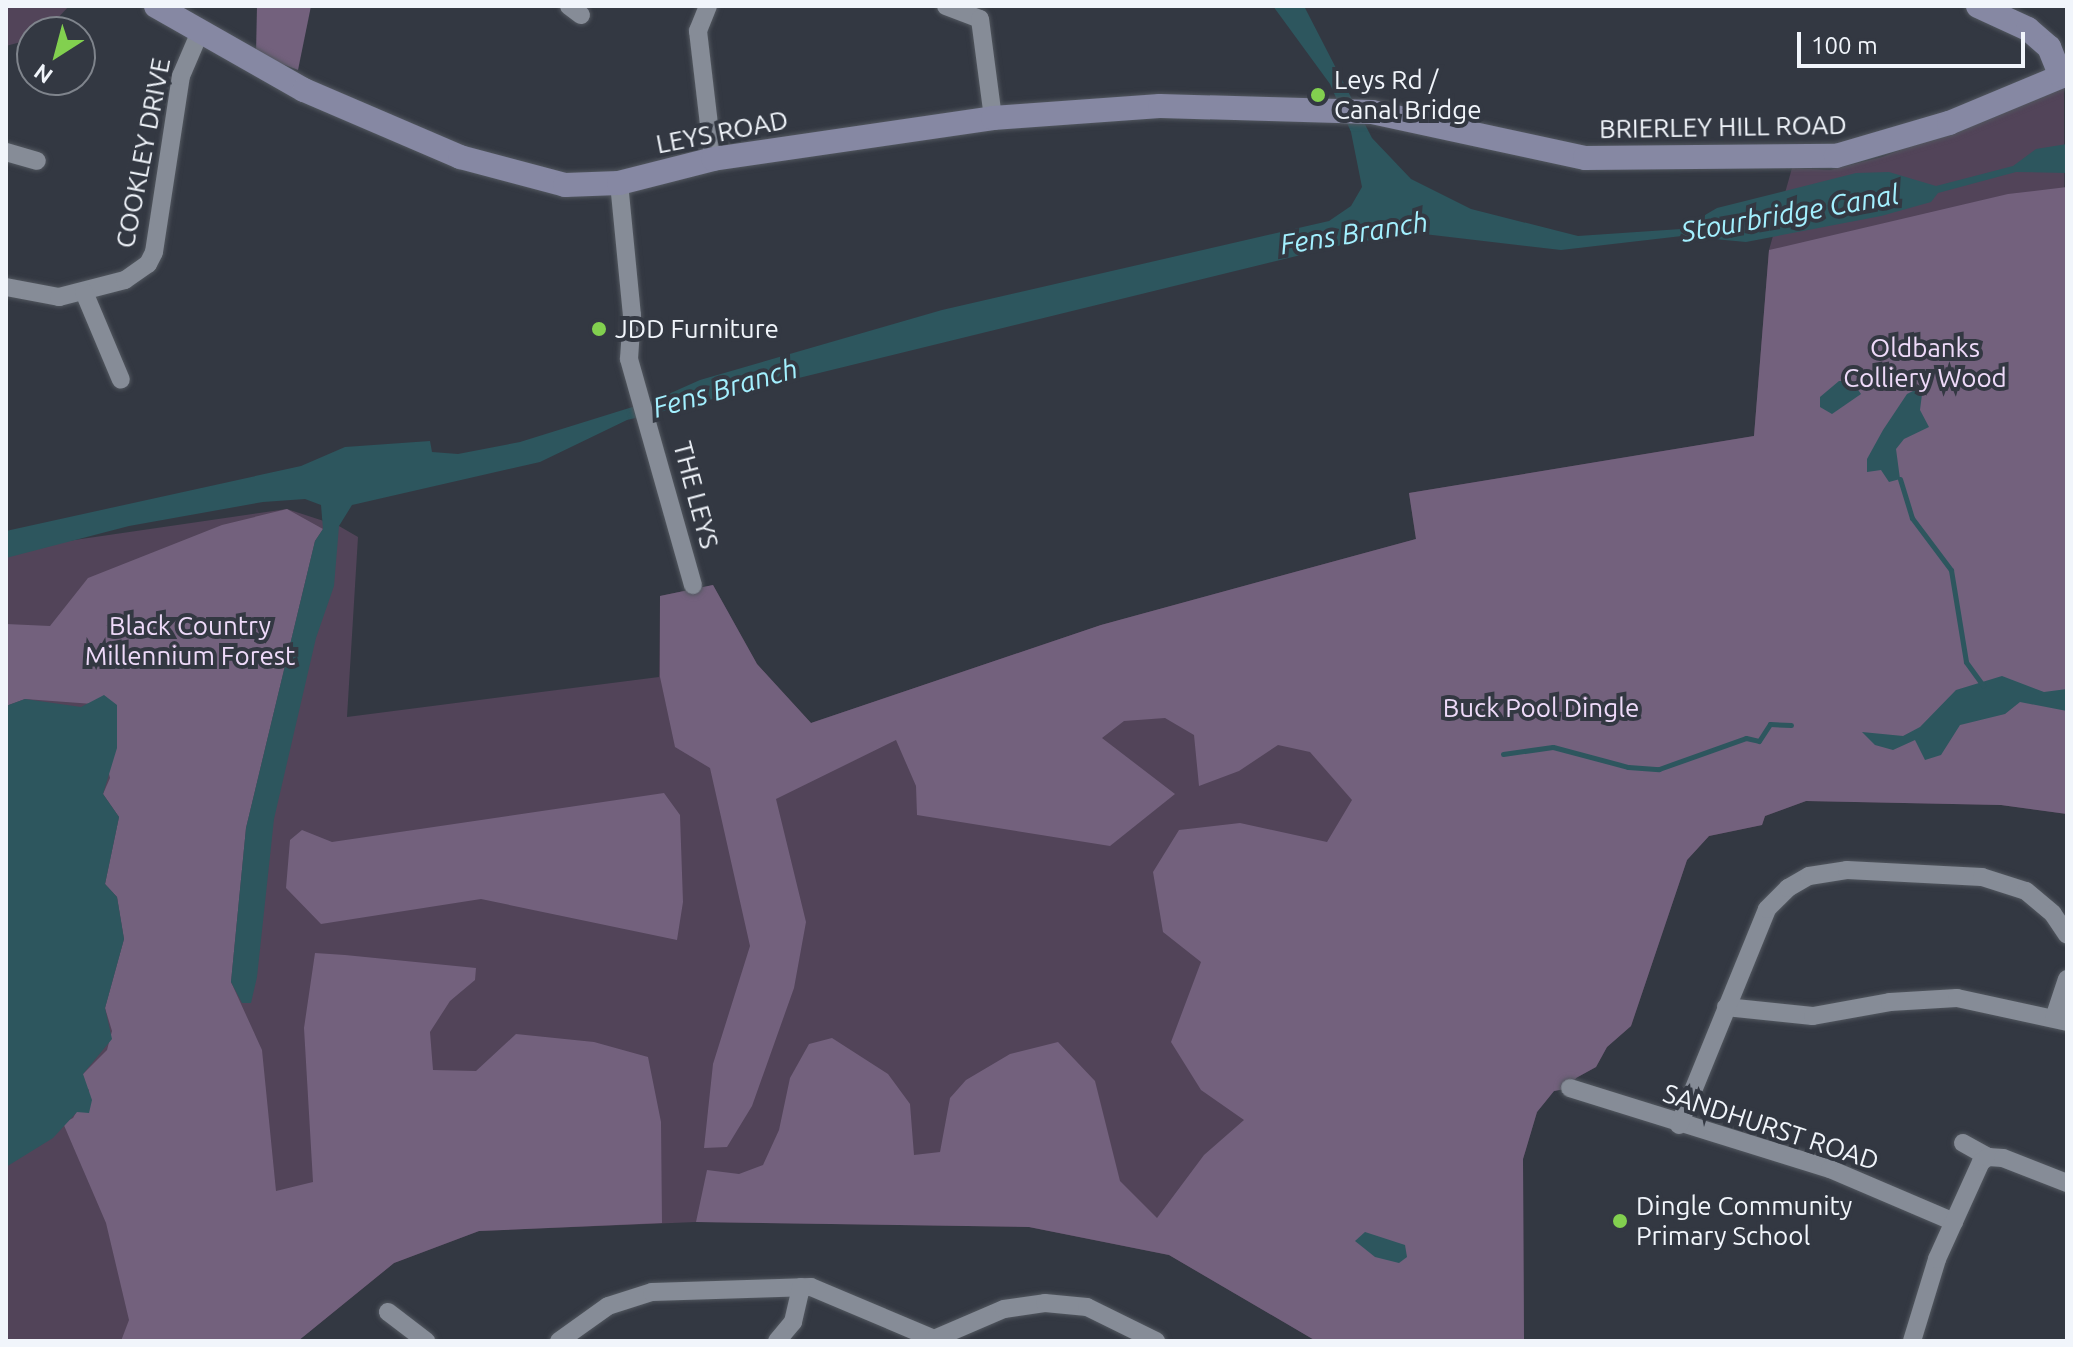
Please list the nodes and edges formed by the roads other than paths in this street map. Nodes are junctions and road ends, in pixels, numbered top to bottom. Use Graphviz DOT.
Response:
graph roads {
  1 [pos="156,6"];
  2 [pos="708,6"];
  3 [pos="946,6"];
  4 [pos="1978,6"];
  5 [pos="199,34"];
  6 [pos="2064,75"];
  7 [pos="1337,109"];
  8 [pos="993,118"];
  9 [pos="6,152"];
  10 [pos="713,159"];
  11 [pos="37,161"];
  12 [pos="619,183"];
  13 [pos="6,287"];
  14 [pos="84,292"];
  15 [pos="121,380"];
  16 [pos="693,585"];
  17 [pos="2067,934"];
  18 [pos="2067,979"];
  19 [pos="1726,1007"];
  20 [pos="2061,1020"];
  21 [pos="1570,1088"];
  22 [pos="1679,1125"];
  23 [pos="1963,1143"];
  24 [pos="1988,1157"];
  25 [pos="2067,1183"];
  26 [pos="1954,1222"];
  27 [pos="801,1287"];
  28 [pos="388,1312"];
  29 [pos="406,1326"];
  30 [pos="934,1340"];
  31 [pos="394,1341"];
  32 [pos="426,1341"];
  33 [pos="559,1341"];
  34 [pos="777,1341"];
  35 [pos="1156,1341"];
  36 [pos="1912,1341"];
  1 -- 5 [label="main road, LEYS ROAD"];
  2 -- 10 [label="street"];
  3 -- 8 [label="street"];
  4 -- 6 [label="main road"];
  5 -- 12 [label="main road, LEYS ROAD"];
  5 -- 14 [label="street, COOKLEY DRIVE"];
  6 -- 7 [label="main road, BRIERLEY HILL ROAD"];
  7 -- 8 [label="main road, LEYS ROAD"];
  8 -- 10 [label="main road, LEYS ROAD"];
  9 -- 11 [label="street"];
  10 -- 12 [label="main road, LEYS ROAD"];
  12 -- 16 [label="street, THE LEYS"];
  13 -- 14 [label="street, COOKLEY DRIVE"];
  14 -- 15 [label="street"];
  17 -- 19 [label="street"];
  18 -- 20 [label="street"];
  19 -- 20 [label="street"];
  19 -- 22 [label="street"];
  21 -- 22 [label="street, SANDHURST ROAD"];
  22 -- 26 [label="street, SANDHURST ROAD"];
  23 -- 24 [label="street"];
  24 -- 25 [label="street"];
  24 -- 26 [label="street"];
  26 -- 36 [label="street"];
  27 -- 30 [label="street"];
  27 -- 33 [label="street"];
  27 -- 34 [label="street"];
  28 -- 29 [label="street"];
  29 -- 31 [label="street"];
  29 -- 32 [label="street"];
  30 -- 35 [label="street"];
}
